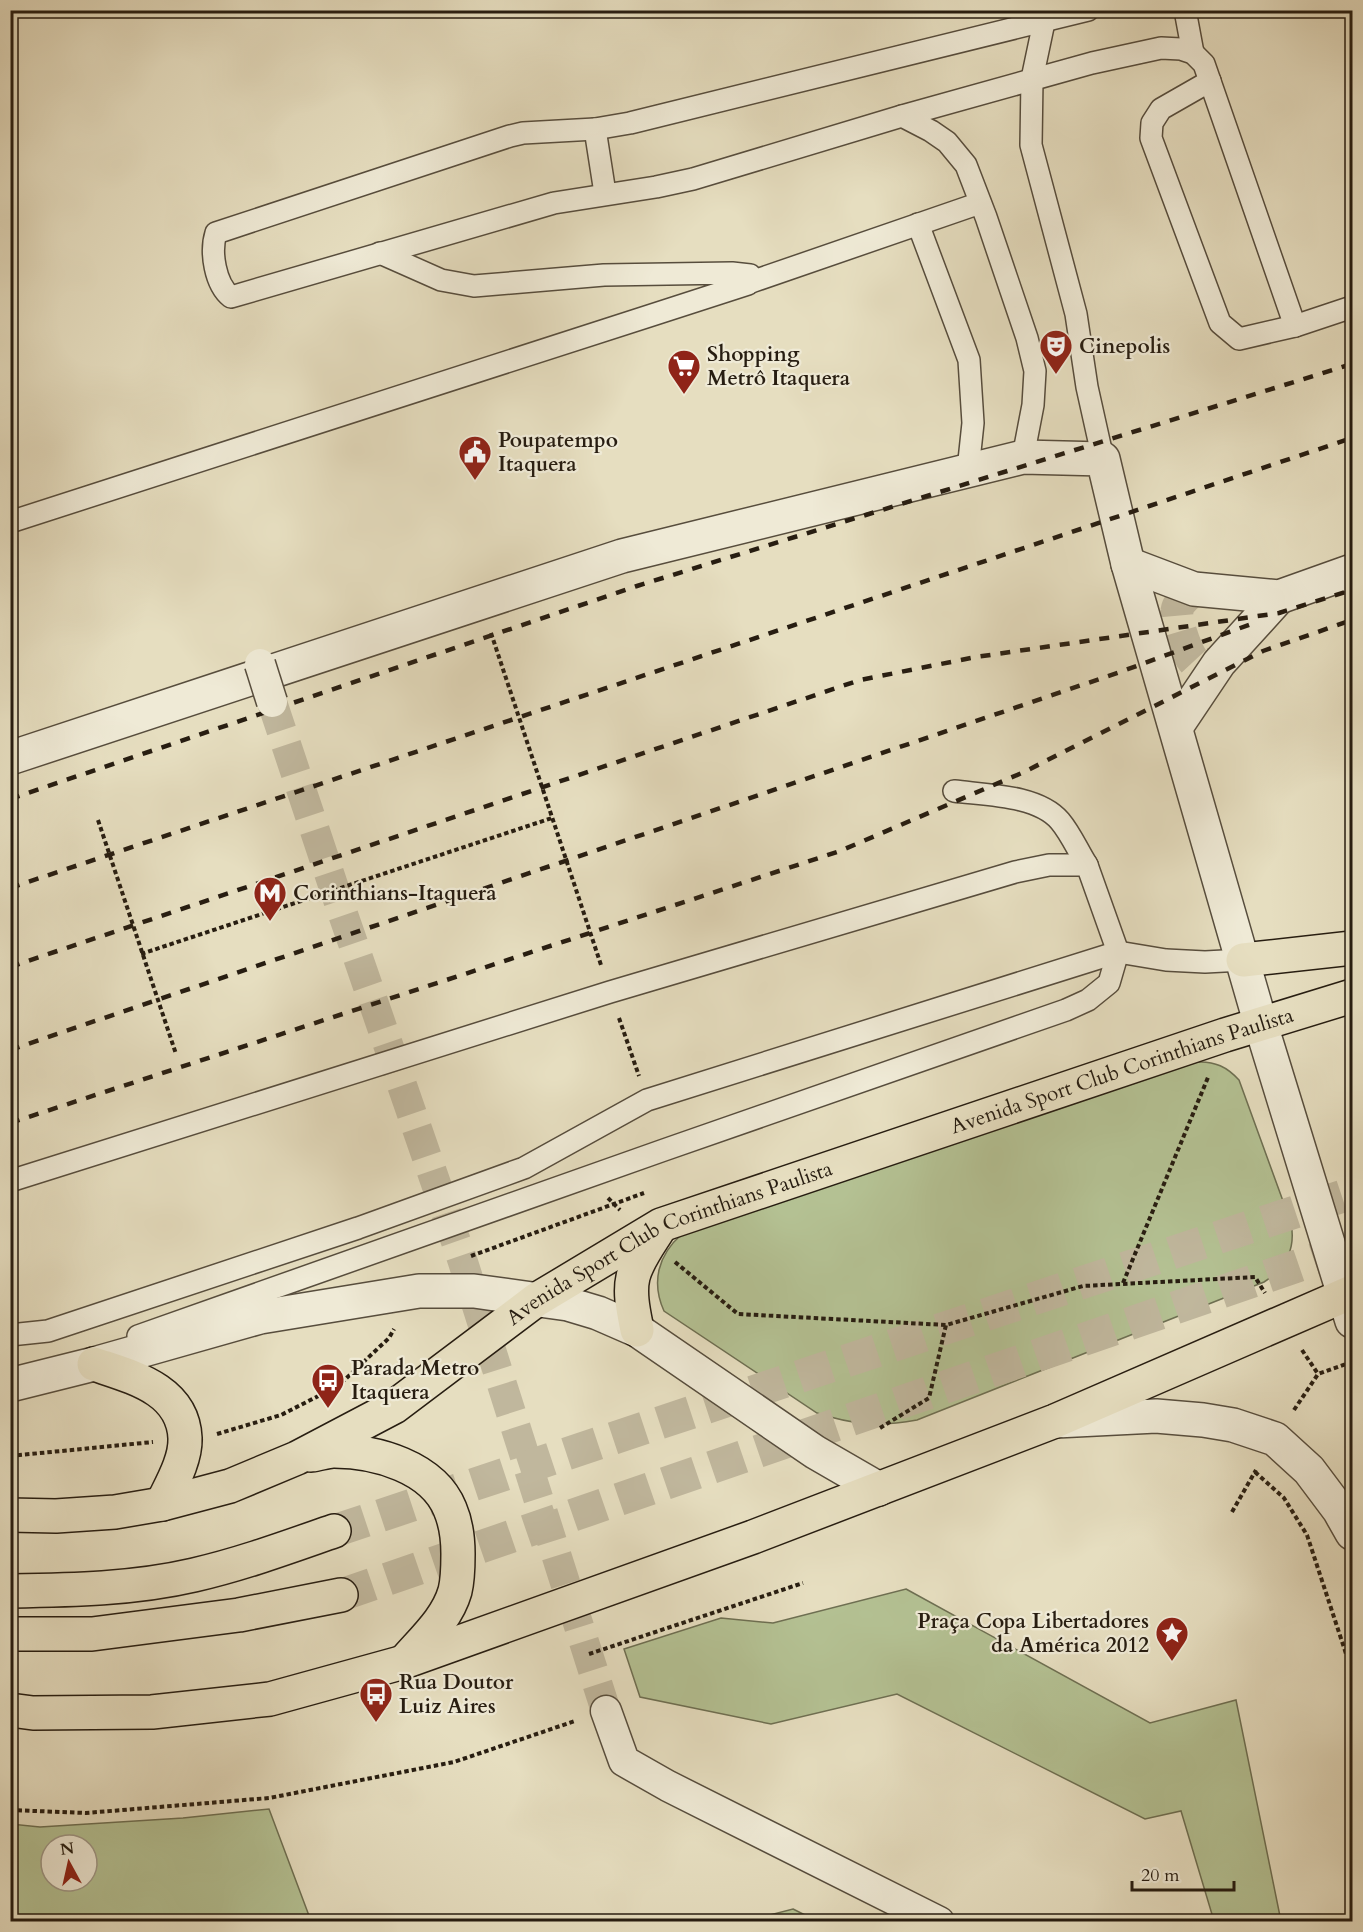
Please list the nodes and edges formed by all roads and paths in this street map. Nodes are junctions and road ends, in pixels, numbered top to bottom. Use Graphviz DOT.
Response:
graph roads {
  1 [pos="1088,10"];
  2 [pos="1185,10"];
  3 [pos="1044,22"];
  4 [pos="1193,53"];
  5 [pos="1032,79"];
  6 [pos="1210,81"];
  7 [pos="902,116"];
  8 [pos="595,129"];
  9 [pos="605,193"];
  10 [pos="980,203"];
  11 [pos="918,224"];
  12 [pos="380,253"];
  13 [pos="751,282"];
  14 [pos="1353,307"];
  15 [pos="1295,326"];
  16 [pos="1023,457"];
  17 [pos="1103,459"];
  18 [pos="968,470"];
  19 [pos="10,522"];
  20 [pos="1128,564"];
  21 [pos="1353,571"];
  22 [pos="1279,597"];
  23 [pos="482,603"];
  24 [pos="260,664"];
  25 [pos="272,702"];
  26 [pos="1176,727"];
  27 [pos="10,758"];
  28 [pos="954,791"];
  29 [pos="552,818"];
  30 [pos="98,820"];
  31 [pos="1087,865"];
  32 [pos="1353,948"];
  33 [pos="1118,952"];
  34 [pos="141,954"];
  35 [pos="1243,960"];
  36 [pos="610,992"];
  37 [pos="1353,996"];
  38 [pos="1261,1025"];
  39 [pos="1225,1035"];
  40 [pos="176,1054"];
  41 [pos="647,1100"];
  42 [pos="10,1181"];
  43 [pos="661,1225"];
  44 [pos="462,1259"];
  45 [pos="1255,1277"];
  46 [pos="1123,1283"];
  47 [pos="702,1286"];
  48 [pos="536,1300"];
  49 [pos="1350,1303"];
  50 [pos="946,1325"];
  51 [pos="637,1330"];
  52 [pos="10,1335"];
  53 [pos="388,1338"];
  54 [pos="1353,1362"];
  55 [pos="94,1364"];
  56 [pos="1318,1374"];
  57 [pos="12,1385"];
  58 [pos="1054,1421"];
  59 [pos="880,1428"];
  60 [pos="186,1440"];
  61 [pos="10,1456"];
  62 [pos="297,1458"];
  63 [pos="1255,1472"];
  64 [pos="879,1489"];
  65 [pos="162,1504"];
  66 [pos="10,1515"];
  67 [pos="334,1531"];
  68 [pos="1353,1533"];
  69 [pos="803,1583"];
  70 [pos="10,1591"];
  71 [pos="341,1595"];
  72 [pos="10,1634"];
  73 [pos="589,1654"];
  74 [pos="404,1662"];
  75 [pos="1353,1672"];
  76 [pos="10,1710"];
  77 [pos="606,1711"];
  78 [pos="10,1810"];
  79 [pos="939,1922"];
  1 -- 3 [label="lane"];
  2 -- 4 [label="lane"];
  3 -- 5 [label="lane"];
  3 -- 8 [label="lane"];
  4 -- 5 [label="lane"];
  4 -- 6 [label="lane"];
  5 -- 7 [label="lane"];
  5 -- 17 [label="lane"];
  6 -- 15 [label="lane"];
  6 -- 15 [label="lane"];
  7 -- 9 [label="lane"];
  7 -- 10 [label="lane"];
  8 -- 9 [label="lane"];
  8 -- 12 [label="lane"];
  9 -- 12 [label="lane"];
  10 -- 11 [label="lane"];
  10 -- 16 [label="lane"];
  11 -- 13 [label="lane"];
  11 -- 18 [label="lane"];
  12 -- 13 [label="lane"];
  13 -- 19 [label="lane"];
  14 -- 15 [label="lane"];
  16 -- 17 [label="street"];
  16 -- 18 [label="street"];
  17 -- 20 [label="street"];
  18 -- 23 [label="street"];
  20 -- 22 [label="street"];
  20 -- 26 [label="street"];
  21 -- 22 [label="street"];
  22 -- 26 [label="street"];
  23 -- 27 [label="street"];
  23 -- 29 [label="path"];
  24 -- 25 [label="street, bridge"];
  26 -- 35 [label="street"];
  28 -- 31 [label="lane"];
  29 -- 34 [label="path"];
  29 -- 36 [label="path"];
  30 -- 34 [label="path"];
  31 -- 33 [label="lane"];
  31 -- 36 [label="lane"];
  32 -- 35 [label="main road"];
  33 -- 35 [label="lane"];
  33 -- 41 [label="lane"];
  33 -- 57 [label="lane"];
  34 -- 40 [label="path"];
  35 -- 38 [label="street"];
  36 -- 41 [label="path"];
  36 -- 42 [label="lane"];
  37 -- 38 [label="main road, Avenida Sport Club Corinthians Paulista"];
  38 -- 39 [label="main road, Avenida Sport Club Corinthians Paulista"];
  38 -- 49 [label="street"];
  39 -- 43 [label="main road, Avenida Sport Club Corinthians Paulista"];
  39 -- 46 [label="path"];
  41 -- 52 [label="lane"];
  43 -- 44 [label="path"];
  43 -- 48 [label="main road, Avenida Sport Club Corinthians Paulista"];
  43 -- 51 [label="main road"];
  45 -- 46 [label="path"];
  46 -- 50 [label="path"];
  47 -- 50 [label="path"];
  48 -- 51 [label="street"];
  48 -- 55 [label="street"];
  48 -- 62 [label="main road, Avenida Sport Club Corinthians Paulista"];
  49 -- 58 [label="main road"];
  50 -- 59 [label="path"];
  51 -- 64 [label="street"];
  53 -- 60 [label="path"];
  54 -- 56 [label="path"];
  55 -- 57 [label="street"];
  55 -- 60 [label="main road"];
  58 -- 64 [label="main road"];
  58 -- 68 [label="street"];
  60 -- 61 [label="path"];
  60 -- 65 [label="main road"];
  62 -- 65 [label="main road, Avenida Sport Club Corinthians Paulista"];
  62 -- 74 [label="main road"];
  63 -- 75 [label="path"];
  64 -- 74 [label="main road"];
  65 -- 66 [label="main road, Avenida Sport Club Corinthians Paulista"];
  67 -- 70 [label="main road"];
  69 -- 73 [label="path"];
  71 -- 72 [label="main road"];
  74 -- 76 [label="main road"];
  77 -- 78 [label="path"];
  77 -- 79 [label="street"];
}
